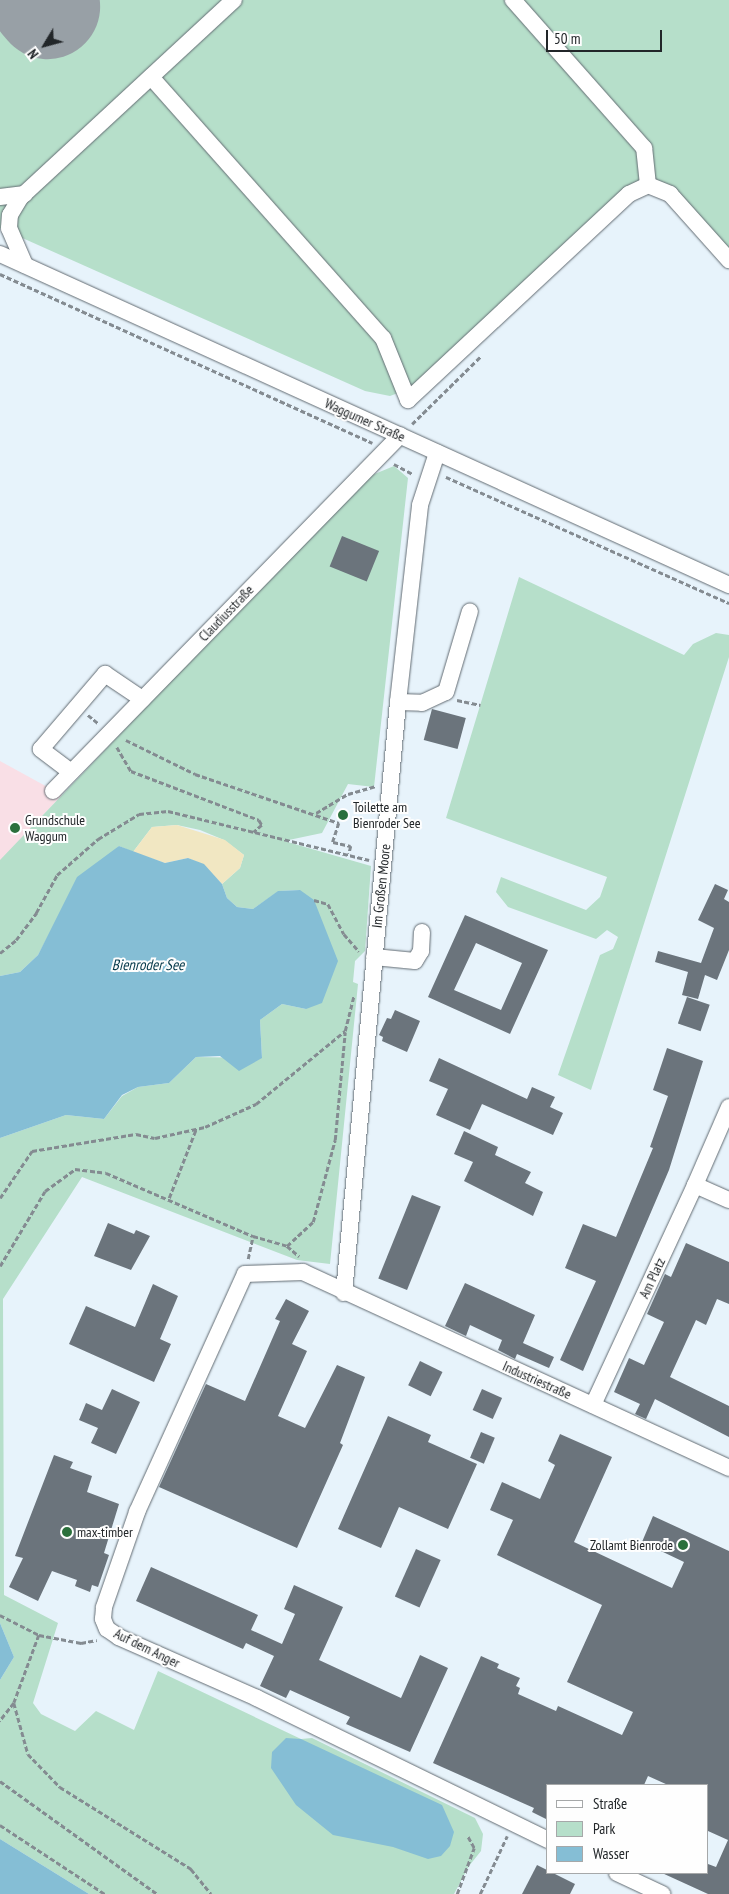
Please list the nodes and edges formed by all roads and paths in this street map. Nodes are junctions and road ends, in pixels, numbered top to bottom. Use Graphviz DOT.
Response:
graph roads {
  1 [pos="234,0"];
  2 [pos="513,0"];
  3 [pos="151,76"];
  4 [pos="648,185"];
  5 [pos="25,194"];
  6 [pos="0,197"];
  7 [pos="0,254"];
  8 [pos="729,260"];
  9 [pos="25,266"];
  10 [pos="0,274"];
  11 [pos="400,436"];
  12 [pos="437,452"];
  13 [pos="382,453"];
  14 [pos="429,476"];
  15 [pos="729,585"];
  16 [pos="729,603"];
  17 [pos="470,611"];
  18 [pos="142,700"];
  19 [pos="398,702"];
  20 [pos="77,707"];
  21 [pos="110,732"];
  22 [pos="71,772"];
  23 [pos="391,780"];
  24 [pos="53,792"];
  25 [pos="315,814"];
  26 [pos="254,832"];
  27 [pos="349,854"];
  28 [pos="383,863"];
  29 [pos="314,900"];
  30 [pos="422,932"];
  31 [pos="0,953"];
  32 [pos="374,958"];
  33 [pos="356,986"];
  34 [pos="345,1031"];
  35 [pos="729,1107"];
  36 [pos="196,1129"];
  37 [pos="695,1184"];
  38 [pos="0,1198"];
  39 [pos="169,1198"];
  40 [pos="729,1200"];
  41 [pos="253,1236"];
  42 [pos="287,1246"];
  43 [pos="302,1258"];
  44 [pos="0,1266"];
  45 [pos="245,1274"];
  46 [pos="344,1294"];
  47 [pos="593,1405"];
  48 [pos="729,1468"];
  49 [pos="0,1615"];
  50 [pos="107,1629"];
  51 [pos="39,1635"];
  52 [pos="14,1703"];
  53 [pos="0,1721"];
  54 [pos="0,1781"];
  55 [pos="513,1823"];
  56 [pos="0,1825"];
  57 [pos="468,1837"];
  58 [pos="546,1839"];
  59 [pos="619,1874"];
  60 [pos="105,1894"];
  61 [pos="157,1894"];
  62 [pos="211,1894"];
  63 [pos="457,1894"];
  64 [pos="480,1894"];
  65 [pos="662,1894"];
  1 -- 3 [label="street"];
  2 -- 4 [label="street"];
  3 -- 4 [label="street"];
  3 -- 5 [label="street"];
  4 -- 8 [label="street"];
  5 -- 6 [label="street"];
  5 -- 9 [label="street"];
  7 -- 9 [label="street, Waggumer Straße"];
  9 -- 11 [label="street, Waggumer Straße"];
  10 -- 13 [label="path"];
  11 -- 12 [label="street, Waggumer Straße"];
  11 -- 13 [label="street, Claudiusstraße"];
  12 -- 14 [label="street, Im Großen Moore"];
  12 -- 15 [label="street, Waggumer Straße"];
  13 -- 14 [label="path"];
  13 -- 18 [label="street, Claudiusstraße"];
  14 -- 16 [label="path"];
  14 -- 19 [label="street, Im Großen Moore"];
  17 -- 19 [label="street"];
  18 -- 20 [label="street"];
  18 -- 21 [label="street, Claudiusstraße"];
  19 -- 23 [label="street, Im Großen Moore"];
  20 -- 21 [label="path"];
  20 -- 22 [label="street"];
  21 -- 22 [label="street, Claudiusstraße"];
  21 -- 25 [label="path"];
  21 -- 26 [label="path"];
  22 -- 24 [label="street, Claudiusstraße"];
  23 -- 25 [label="path"];
  23 -- 28 [label="street, Im Großen Moore"];
  25 -- 27 [label="path"];
  26 -- 27 [label="path"];
  26 -- 31 [label="path"];
  27 -- 28 [label="path"];
  28 -- 32 [label="street, Im Großen Moore"];
  29 -- 32 [label="path"];
  30 -- 32 [label="street"];
  32 -- 46 [label="street, Im Großen Moore"];
  33 -- 34 [label="path"];
  34 -- 36 [label="path"];
  34 -- 42 [label="path"];
  35 -- 37 [label="street, Am Platz"];
  36 -- 38 [label="path"];
  36 -- 39 [label="path"];
  37 -- 40 [label="street"];
  37 -- 47 [label="street, Am Platz"];
  39 -- 41 [label="path"];
  39 -- 44 [label="path"];
  41 -- 42 [label="path"];
  41 -- 45 [label="path"];
  42 -- 43 [label="path"];
  45 -- 46 [label="street"];
  45 -- 50 [label="street, Auf dem Anger"];
  46 -- 47 [label="street, Industriestraße"];
  47 -- 48 [label="street, Industriestraße"];
  49 -- 51 [label="path"];
  50 -- 51 [label="path"];
  50 -- 55 [label="street, Auf dem Anger"];
  51 -- 52 [label="path"];
  52 -- 53 [label="path"];
  52 -- 62 [label="path"];
  54 -- 61 [label="path"];
  55 -- 58 [label="street, Auf dem Anger"];
  55 -- 64 [label="path"];
  56 -- 60 [label="path"];
  57 -- 63 [label="path"];
  59 -- 65 [label="street"];
}
